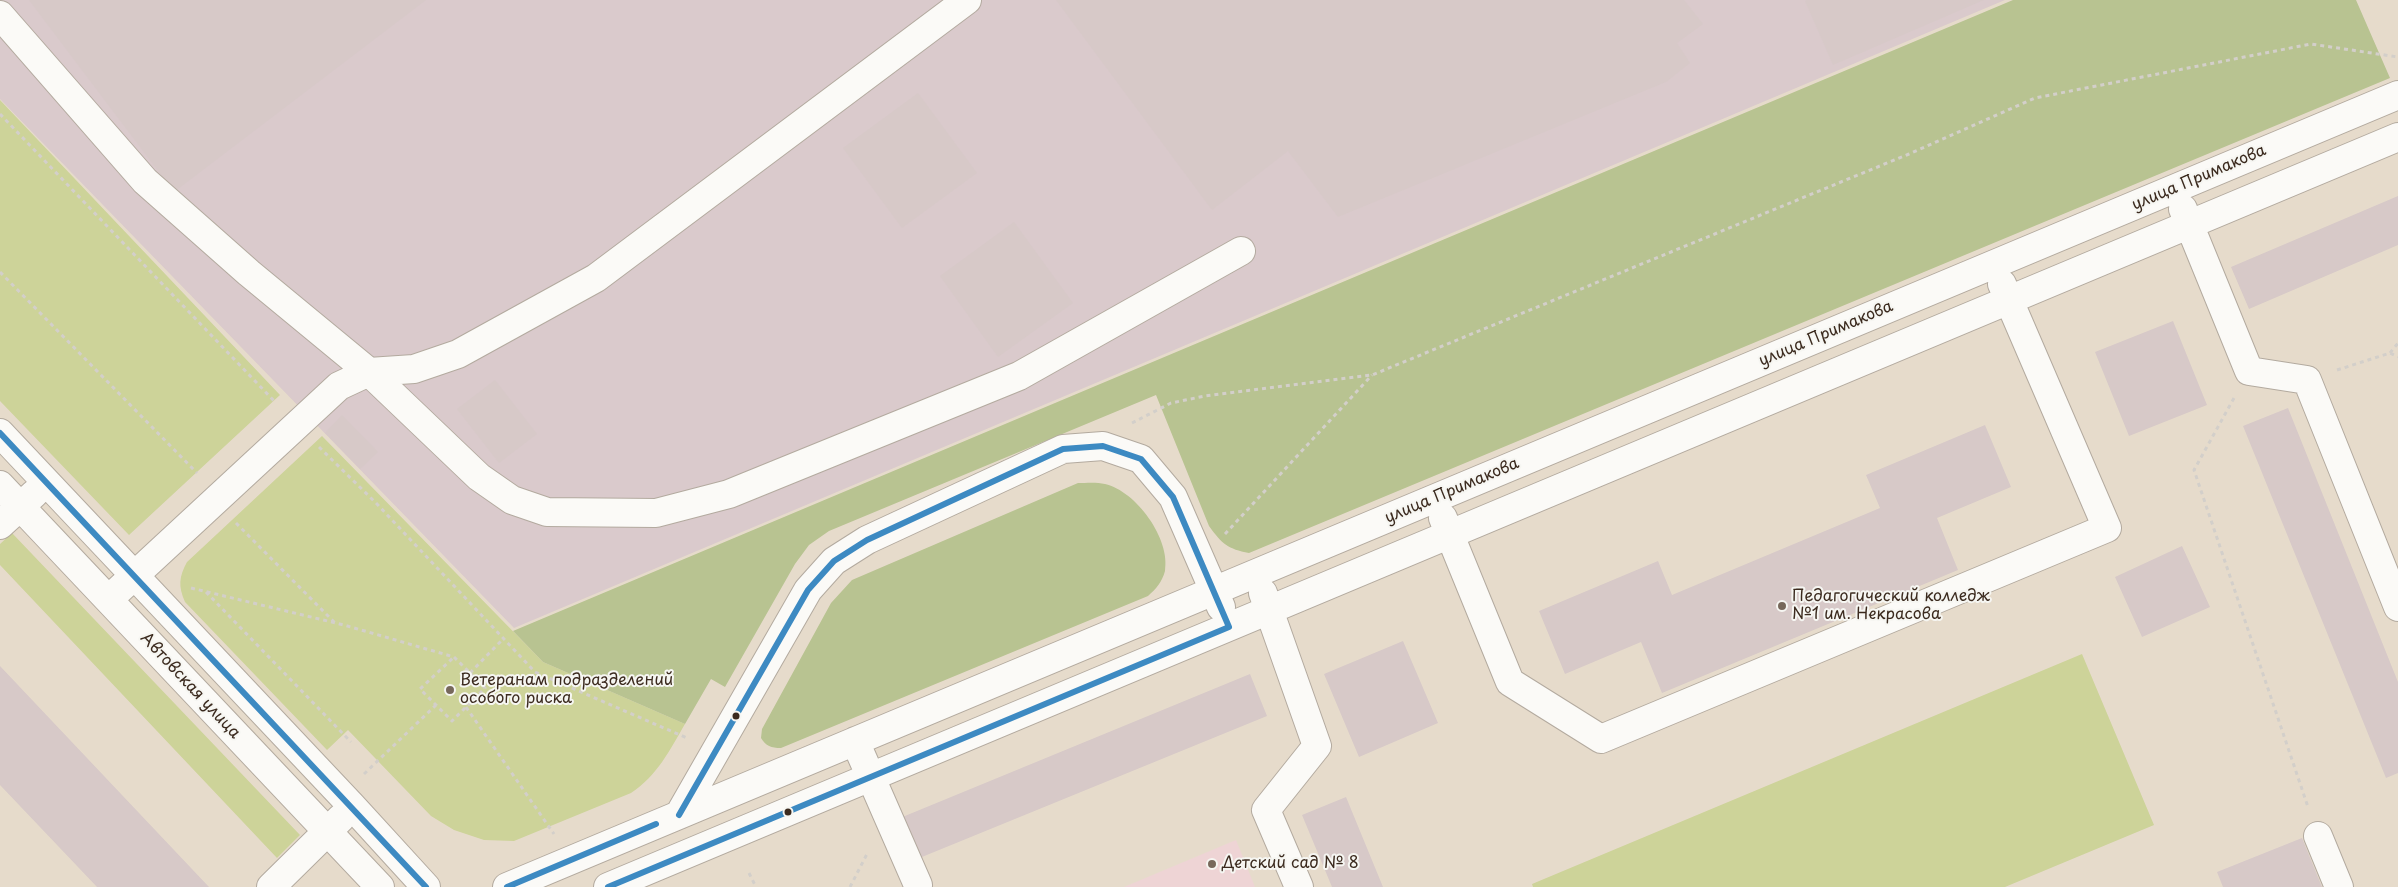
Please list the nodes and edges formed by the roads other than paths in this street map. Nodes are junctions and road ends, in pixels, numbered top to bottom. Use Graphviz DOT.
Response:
graph roads {
  1 [pos="967,0"];
  2 [pos="0,15"];
  3 [pos="2398,95"];
  4 [pos="2398,137"];
  5 [pos="2174,189"];
  6 [pos="2189,225"];
  7 [pos="1241,251"];
  8 [pos="1994,264"];
  9 [pos="2009,300"];
  10 [pos="369,372"];
  11 [pos="0,434"];
  12 [pos="46,482"];
  13 [pos="0,485"];
  14 [pos="1435,498"];
  15 [pos="20,506"];
  16 [pos="0,525"];
  17 [pos="1450,535"];
  18 [pos="1255,574"];
  19 [pos="134,575"];
  20 [pos="1214,591"];
  21 [pos="108,599"];
  22 [pos="2398,607"];
  23 [pos="1270,610"];
  24 [pos="1229,627"];
  25 [pos="855,741"];
  26 [pos="870,778"];
  27 [pos="352,806"];
  28 [pos="679,815"];
  29 [pos="2314,825"];
  30 [pos="328,831"];
  31 [pos="918,886"];
  32 [pos="271,887"];
  33 [pos="380,887"];
  34 [pos="426,887"];
  35 [pos="506,887"];
  36 [pos="608,887"];
  37 [pos="1298,887"];
  38 [pos="2340,887"];
  1 -- 10 [label="street"];
  2 -- 10 [label="street"];
  3 -- 5 [label="street, улица Примакова"];
  4 -- 6 [label="street"];
  5 -- 6 [label="street"];
  5 -- 8 [label="street, улица Примакова"];
  6 -- 9 [label="street"];
  6 -- 22 [label="street"];
  7 -- 10 [label="street"];
  8 -- 9 [label="street"];
  8 -- 14 [label="street, улица Примакова"];
  9 -- 17 [label="street"];
  9 -- 17 [label="street"];
  10 -- 19 [label="street"];
  11 -- 12 [label="street"];
  12 -- 15 [label="street"];
  12 -- 19 [label="street"];
  13 -- 15 [label="street, Автовская улица"];
  14 -- 17 [label="street"];
  14 -- 18 [label="street, улица Примакова"];
  15 -- 16 [label="street"];
  15 -- 21 [label="street, Автовская улица"];
  17 -- 23 [label="street"];
  18 -- 20 [label="street, улица Примакова"];
  18 -- 23 [label="street"];
  19 -- 21 [label="street"];
  19 -- 27 [label="street"];
  20 -- 24 [label="street"];
  20 -- 25 [label="street, улица Примакова"];
  20 -- 28 [label="street"];
  21 -- 30 [label="street, Автовская улица"];
  23 -- 24 [label="street"];
  23 -- 37 [label="street"];
  24 -- 26 [label="street"];
  25 -- 26 [label="street"];
  25 -- 28 [label="street, улица Примакова"];
  26 -- 31 [label="street"];
  26 -- 36 [label="street"];
  27 -- 30 [label="street"];
  27 -- 34 [label="street"];
  28 -- 35 [label="street, улица Примакова"];
  29 -- 38 [label="street"];
  30 -- 32 [label="street"];
  30 -- 33 [label="street, Автовская улица"];
}
